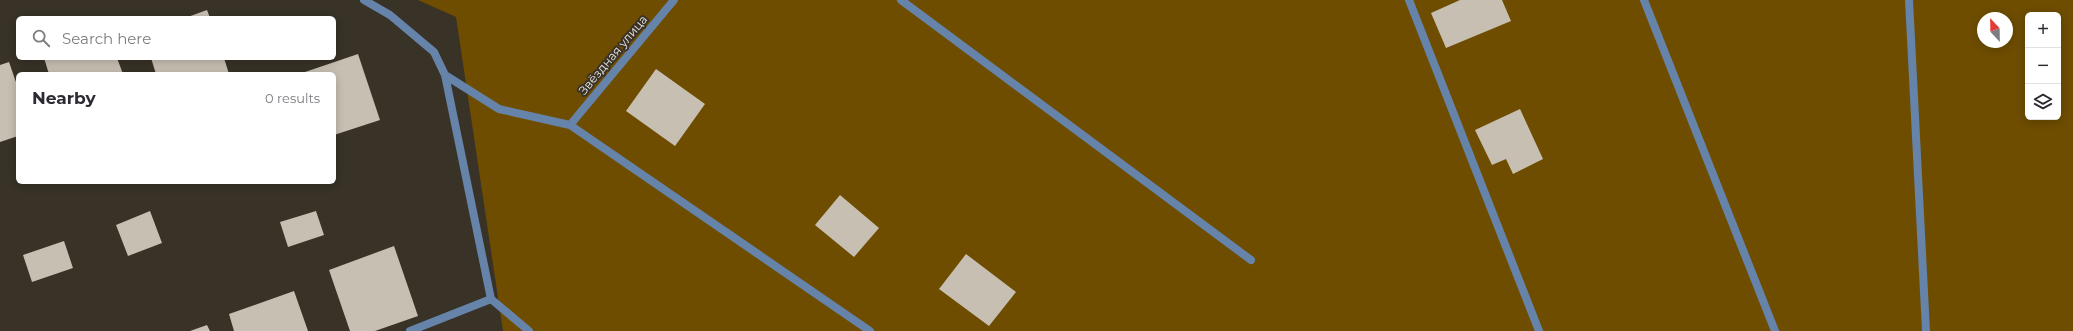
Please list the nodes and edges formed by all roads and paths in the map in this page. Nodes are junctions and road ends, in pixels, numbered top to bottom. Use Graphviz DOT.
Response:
graph roads {
  1 [pos="364,0"];
  2 [pos="674,0"];
  3 [pos="901,0"];
  4 [pos="1409,0"];
  5 [pos="1644,0"];
  6 [pos="1908,0"];
  7 [pos="445,75"];
  8 [pos="570,125"];
  9 [pos="1251,260"];
  10 [pos="491,299"];
  11 [pos="410,331"];
  12 [pos="529,331"];
  13 [pos="870,331"];
  14 [pos="1539,331"];
  15 [pos="1775,331"];
  16 [pos="1926,331"];
  1 -- 7 [label="street"];
  2 -- 8 [label="street, Звёздная улица"];
  3 -- 9 [label="street"];
  4 -- 14 [label="street"];
  5 -- 15 [label="street"];
  6 -- 16 [label="street"];
  7 -- 8 [label="street"];
  7 -- 10 [label="street"];
  8 -- 13 [label="street"];
  10 -- 11 [label="street"];
  10 -- 12 [label="street"];
}
